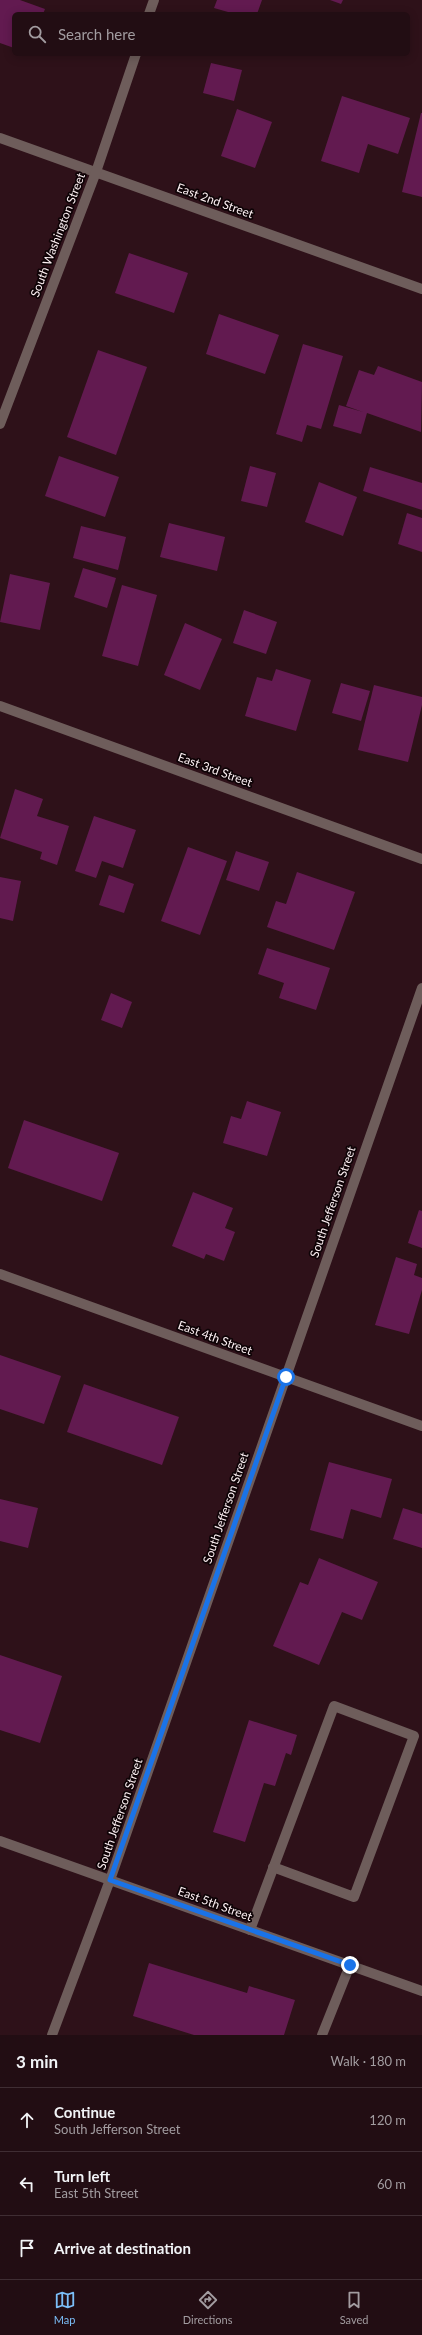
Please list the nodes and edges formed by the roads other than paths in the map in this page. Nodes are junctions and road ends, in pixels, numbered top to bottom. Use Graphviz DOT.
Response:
graph roads {
  1 [pos="154,0"];
  2 [pos="150,12"];
  3 [pos="135,56"];
  4 [pos="0,138"];
  5 [pos="96,172"];
  6 [pos="422,289"];
  7 [pos="0,424"];
  8 [pos="0,706"];
  9 [pos="422,858"];
  10 [pos="422,988"];
  11 [pos="0,1274"];
  12 [pos="286,1377"];
  13 [pos="422,1426"];
  14 [pos="0,1841"];
  15 [pos="274,1868"];
  16 [pos="110,1880"];
  17 [pos="250,1930"];
  18 [pos="350,1965"];
  19 [pos="422,1991"];
  20 [pos="52,2035"];
  21 [pos="322,2035"];
  1 -- 2 [label="street"];
  3 -- 5 [label="street, South Washington Street"];
  4 -- 5 [label="street, East 2nd Street"];
  5 -- 6 [label="street, East 2nd Street"];
  5 -- 7 [label="street, South Washington Street"];
  8 -- 9 [label="street, East 3rd Street"];
  10 -- 12 [label="street, South Jefferson Street"];
  11 -- 12 [label="street, East 4th Street"];
  12 -- 13 [label="street, East 4th Street"];
  12 -- 16 [label="street, South Jefferson Street"];
  14 -- 16 [label="street, East 5th Street"];
  15 -- 15 [label="street"];
  15 -- 17 [label="street"];
  16 -- 17 [label="street, East 5th Street"];
  16 -- 20 [label="street, South Jefferson Street"];
  17 -- 18 [label="street, East 5th Street"];
  18 -- 19 [label="street, East 5th Street"];
  18 -- 21 [label="street"];
}
